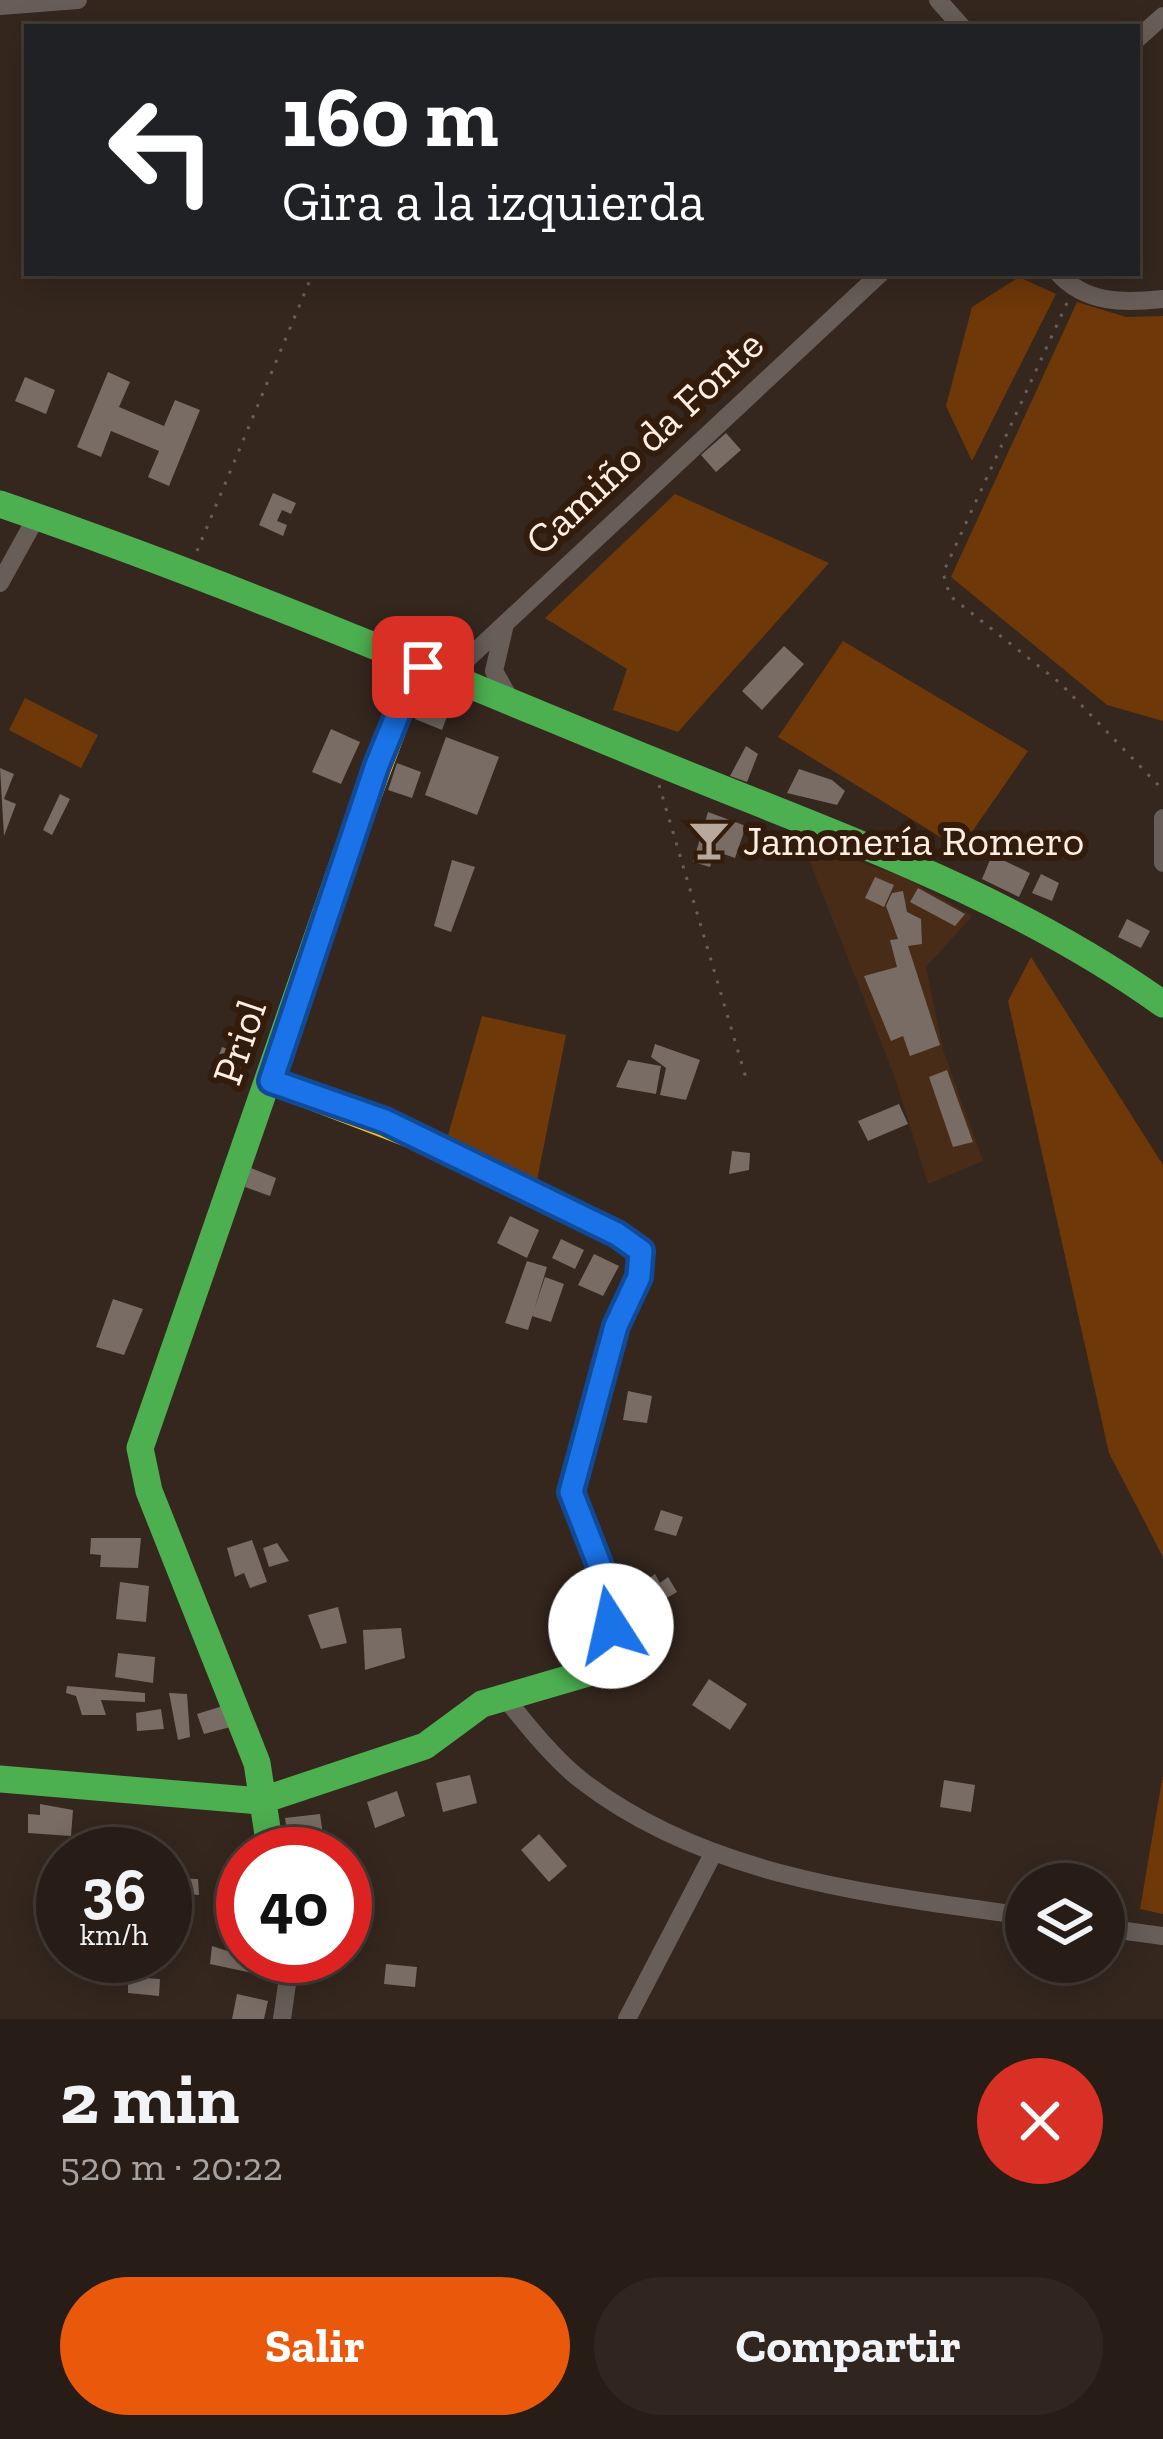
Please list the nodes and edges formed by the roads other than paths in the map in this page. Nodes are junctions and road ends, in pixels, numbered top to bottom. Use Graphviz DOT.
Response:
graph roads {
  1 [pos="78,0"];
  2 [pos="938,0"];
  3 [pos="0,6"];
  4 [pos="1163,16"];
  5 [pos="959,24"];
  6 [pos="1140,36"];
  7 [pos="878,276"];
  8 [pos="1061,276"];
  9 [pos="1163,298"];
  10 [pos="0,504"];
  11 [pos="37,516"];
  12 [pos="0,583"];
  13 [pos="509,614"];
  14 [pos="496,648"];
  15 [pos="446,676"];
  16 [pos="512,703"];
  17 [pos="1163,818"];
  18 [pos="1163,863"];
  19 [pos="1163,1004"];
  20 [pos="271,1081"];
  21 [pos="506,1699"];
  22 [pos="0,1780"];
  23 [pos="260,1801"];
  24 [pos="265,1827"];
  25 [pos="714,1852"];
  26 [pos="1005,1913"];
  27 [pos="1125,1931"];
  28 [pos="1163,1936"];
  29 [pos="287,1983"];
  30 [pos="282,2019"];
  31 [pos="626,2019"];
  1 -- 3 [label="street"];
  2 -- 5 [label="street"];
  4 -- 6 [label="street"];
  7 -- 13 [label="street, Camiño da Fonte"];
  8 -- 9 [label="street"];
  10 -- 11 [label="street"];
  11 -- 12 [label="street"];
  11 -- 15 [label="street"];
  13 -- 14 [label="street"];
  13 -- 15 [label="street, Camiño da Fonte"];
  14 -- 15 [label="street"];
  14 -- 16 [label="street"];
  15 -- 16 [label="street"];
  15 -- 20 [label="street, Priol"];
  16 -- 19 [label="street"];
  17 -- 18 [label="street"];
  20 -- 21 [label="street"];
  20 -- 23 [label="street, Priol"];
  21 -- 23 [label="street"];
  21 -- 25 [label="street"];
  22 -- 23 [label="street"];
  23 -- 24 [label="street"];
  25 -- 26 [label="street"];
  25 -- 31 [label="street"];
  27 -- 28 [label="street"];
  29 -- 30 [label="street"];
}
